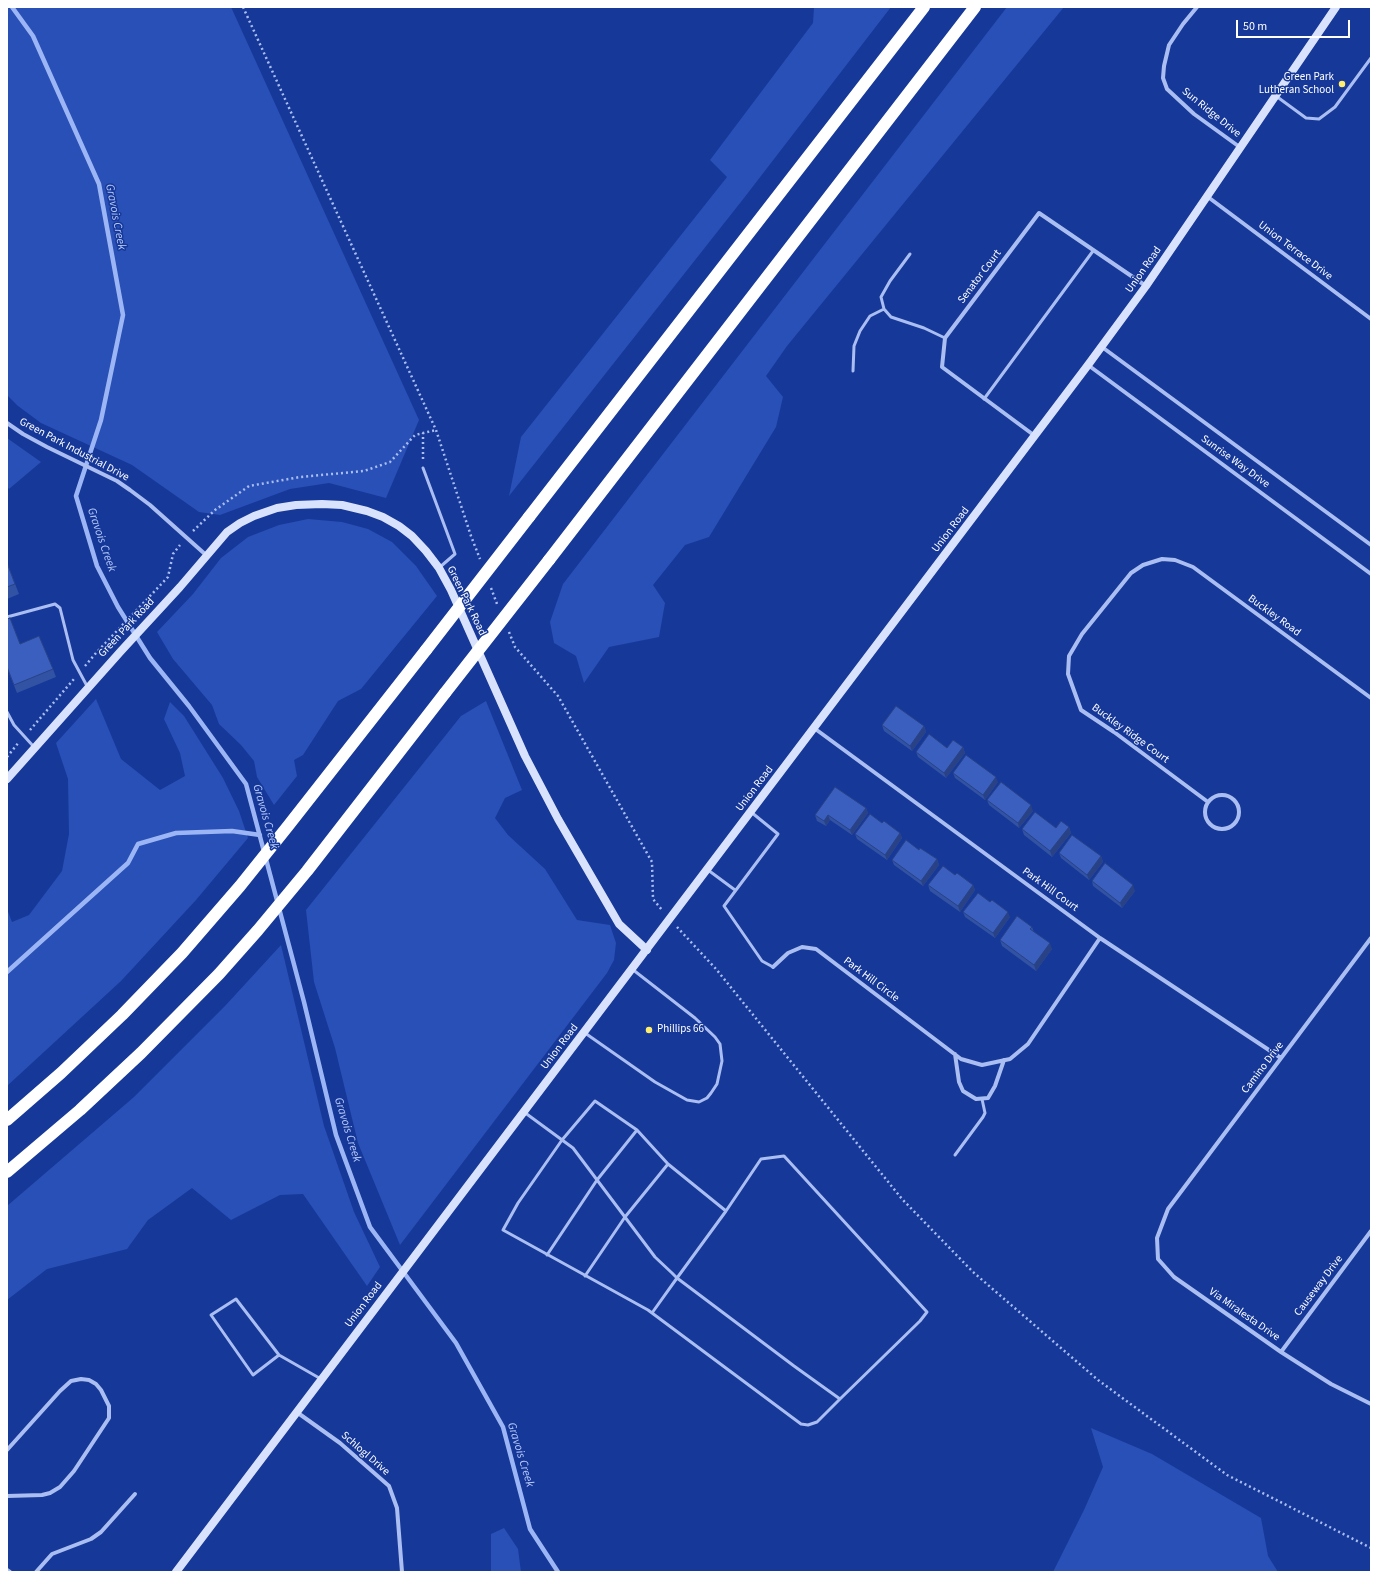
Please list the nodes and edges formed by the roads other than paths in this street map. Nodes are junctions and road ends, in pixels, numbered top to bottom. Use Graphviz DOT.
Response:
graph roads {
  1 [pos="924,7"];
  2 [pos="975,7"];
  3 [pos="1197,7"];
  4 [pos="1336,7"];
  5 [pos="1371,58"];
  6 [pos="1276,96"];
  7 [pos="1241,148"];
  8 [pos="1208,197"];
  9 [pos="1093,250"];
  10 [pos="910,254"];
  11 [pos="1146,286"];
  12 [pos="884,309"];
  13 [pos="1371,319"];
  14 [pos="945,338"];
  15 [pos="1102,347"];
  16 [pos="1088,366"];
  17 [pos="853,370"];
  18 [pos="984,399"];
  19 [pos="7,423"];
  20 [pos="1035,436"];
  21 [pos="423,468"];
  22 [pos="1371,545"];
  23 [pos="206,555"];
  24 [pos="1162,559"];
  25 [pos="438,568"];
  26 [pos="1371,574"];
  27 [pos="7,617"];
  28 [pos="88,688"];
  29 [pos="1371,698"];
  30 [pos="7,712"];
  31 [pos="814,728"];
  32 [pos="36,748"];
  33 [pos="7,779"];
  34 [pos="1208,802"];
  35 [pos="751,812"];
  36 [pos="708,870"];
  37 [pos="735,890"];
  38 [pos="1100,938"];
  39 [pos="1371,938"];
  40 [pos="647,950"];
  41 [pos="773,967"];
  42 [pos="632,969"];
  43 [pos="585,1033"];
  44 [pos="955,1054"];
  45 [pos="1281,1058"];
  46 [pos="1004,1060"];
  47 [pos="982,1099"];
  48 [pos="524,1112"];
  49 [pos="7,1120"];
  50 [pos="637,1130"];
  51 [pos="562,1140"];
  52 [pos="955,1155"];
  53 [pos="668,1164"];
  54 [pos="7,1172"];
  55 [pos="597,1180"];
  56 [pos="1168,1208"];
  57 [pos="726,1211"];
  58 [pos="625,1217"];
  59 [pos="1371,1231"];
  60 [pos="547,1255"];
  61 [pos="586,1276"];
  62 [pos="677,1278"];
  63 [pos="652,1313"];
  64 [pos="1281,1352"];
  65 [pos="279,1355"];
  66 [pos="322,1379"];
  67 [pos="840,1399"];
  68 [pos="1371,1404"];
  69 [pos="298,1413"];
  70 [pos="7,1450"];
  71 [pos="135,1494"];
  72 [pos="7,1496"];
  73 [pos="7,1570"];
  74 [pos="10,1572"];
  75 [pos="36,1572"];
  76 [pos="176,1572"];
  77 [pos="402,1572"];
  1 -- 49 [label="highway, bridge"];
  2 -- 54 [label="highway, bridge"];
  3 -- 7 [label="street, Sun Ridge Drive"];
  4 -- 6 [label="main road, Union Road"];
  5 -- 6 [label="lane"];
  6 -- 7 [label="main road, Union Road"];
  7 -- 8 [label="main road, Union Road"];
  8 -- 11 [label="main road, Union Road"];
  8 -- 13 [label="street, Union Terrace Drive"];
  9 -- 11 [label="street, Senator Court"];
  9 -- 14 [label="street, Senator Court"];
  9 -- 18 [label="lane"];
  10 -- 12 [label="lane"];
  11 -- 15 [label="main road, Union Road"];
  12 -- 14 [label="lane"];
  12 -- 17 [label="lane"];
  14 -- 18 [label="street"];
  15 -- 16 [label="main road, Union Road"];
  15 -- 22 [label="street, Sunrise Way Drive"];
  16 -- 20 [label="main road, Union Road"];
  16 -- 26 [label="street, Sunrise Way Drive"];
  18 -- 20 [label="street"];
  19 -- 23 [label="street, Green Park Industrial Drive"];
  20 -- 31 [label="main road, Union Road"];
  21 -- 25 [label="lane"];
  23 -- 25 [label="main road, Green Park Road"];
  23 -- 28 [label="main road, Green Park Road"];
  24 -- 29 [label="street, Buckley Road"];
  24 -- 34 [label="street, Buckley Ridge Court"];
  25 -- 40 [label="main road, Green Park Road"];
  27 -- 28 [label="lane"];
  28 -- 32 [label="main road, Green Park Road"];
  30 -- 32 [label="lane"];
  31 -- 35 [label="main road, Union Road"];
  31 -- 38 [label="street, Park Hill Court"];
  32 -- 33 [label="main road, Green Park Road"];
  34 -- 34 [label="street"];
  35 -- 36 [label="main road, Union Road"];
  35 -- 37 [label="lane"];
  36 -- 37 [label="lane"];
  36 -- 40 [label="main road, Union Road"];
  37 -- 41 [label="lane"];
  38 -- 45 [label="street, Park Hill Court"];
  38 -- 46 [label="street, Park Hill Circle"];
  39 -- 45 [label="street, Camino Drive"];
  40 -- 42 [label="main road, Union Road"];
  41 -- 44 [label="street, Park Hill Circle"];
  42 -- 43 [label="main road, Union Road"];
  42 -- 43 [label="lane"];
  43 -- 48 [label="main road, Union Road"];
  44 -- 46 [label="street, Park Hill Circle"];
  44 -- 47 [label="street"];
  45 -- 56 [label="street, Camino Drive"];
  46 -- 47 [label="street"];
  47 -- 52 [label="lane"];
  48 -- 51 [label="lane"];
  48 -- 66 [label="main road, Union Road"];
  50 -- 51 [label="lane"];
  50 -- 53 [label="lane"];
  50 -- 55 [label="lane"];
  51 -- 55 [label="lane"];
  51 -- 60 [label="lane"];
  53 -- 57 [label="lane"];
  53 -- 58 [label="lane"];
  55 -- 58 [label="lane"];
  55 -- 60 [label="lane"];
  56 -- 64 [label="street, Via Miralesta Drive"];
  57 -- 62 [label="lane"];
  57 -- 67 [label="lane"];
  58 -- 61 [label="lane"];
  58 -- 62 [label="lane"];
  59 -- 64 [label="street, Causeway Drive"];
  60 -- 61 [label="lane"];
  61 -- 63 [label="lane"];
  62 -- 63 [label="lane"];
  62 -- 67 [label="lane"];
  63 -- 67 [label="lane"];
  64 -- 68 [label="street, Via Miralesta Drive"];
  65 -- 65 [label="lane"];
  65 -- 66 [label="lane"];
  66 -- 69 [label="main road, Union Road"];
  69 -- 76 [label="main road, Union Road"];
  69 -- 77 [label="street, Schlogl Drive"];
  70 -- 72 [label="street"];
  71 -- 75 [label="street"];
  73 -- 74 [label="street"];
}
